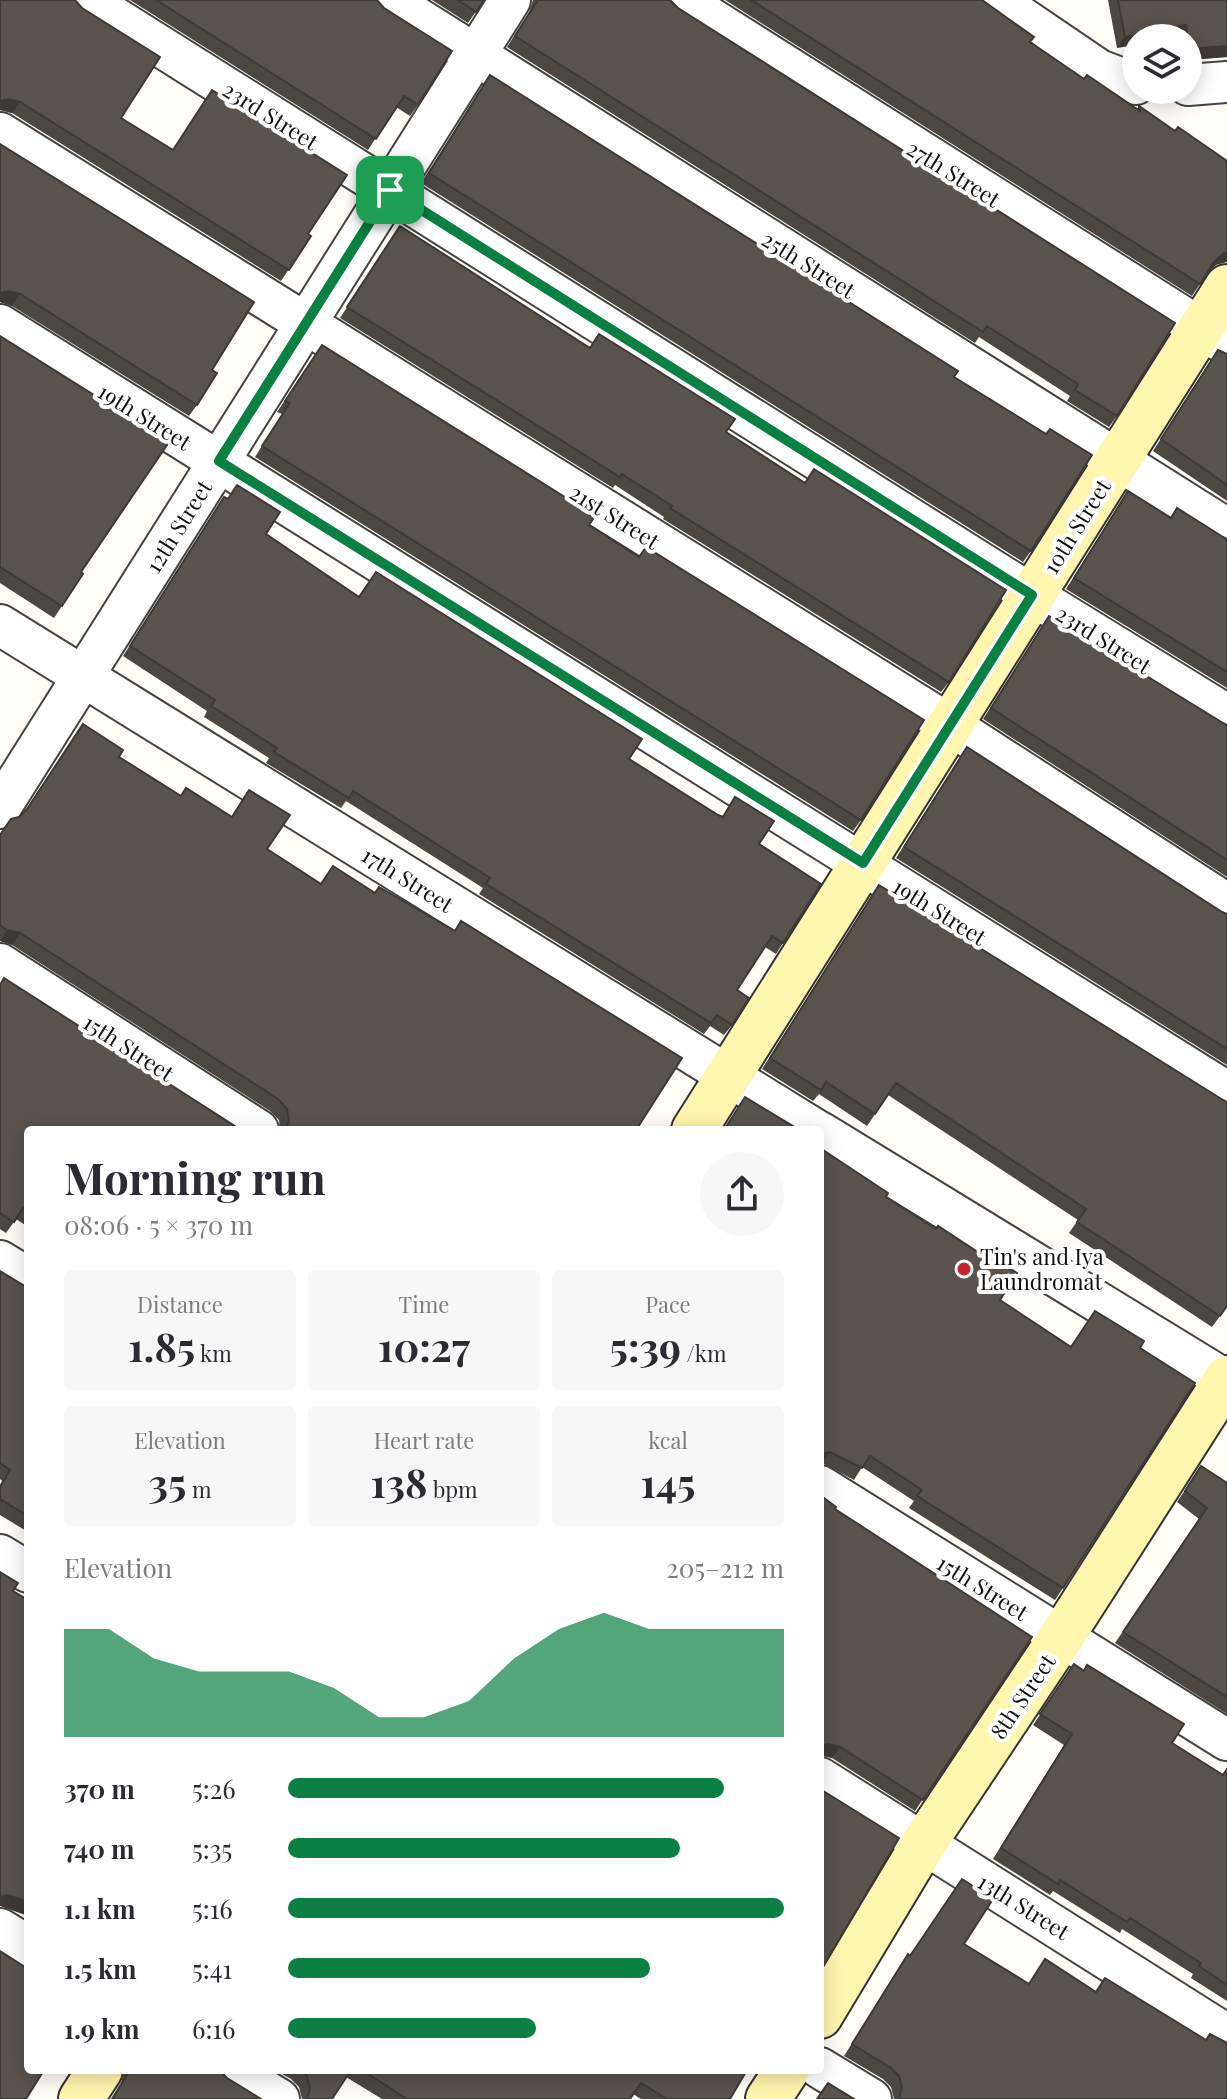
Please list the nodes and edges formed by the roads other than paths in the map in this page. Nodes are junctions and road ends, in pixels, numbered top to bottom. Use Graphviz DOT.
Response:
graph roads {
  1 [pos="87,0"];
  2 [pos="389,0"];
  3 [pos="510,0"];
  4 [pos="682,0"];
  5 [pos="996,0"];
  6 [pos="476,55"];
  7 [pos="1122,79"];
  8 [pos="1227,82"];
  9 [pos="1202,84"];
  10 [pos="0,133"];
  11 [pos="390,190"];
  12 [pos="1227,287"];
  13 [pos="306,324"];
  14 [pos="0,325"];
  15 [pos="1213,337"];
  16 [pos="1118,459"];
  17 [pos="219,461"];
  18 [pos="1227,529"];
  19 [pos="1032,595"];
  20 [pos="0,625"];
  21 [pos="82,678"];
  22 [pos="1227,715"];
  23 [pos="950,725"];
  24 [pos="0,808"];
  25 [pos="863,863"];
  26 [pos="1227,904"];
  27 [pos="0,964"];
  28 [pos="728,1076"];
  29 [pos="1227,1092"];
  30 [pos="252,1126"];
  31 [pos="697,1126"];
  32 [pos="810,1126"];
  33 [pos="824,1135"];
  34 [pos="0,1261"];
  35 [pos="24,1276"];
  36 [pos="1227,1380"];
  37 [pos="824,1488"];
  38 [pos="0,1555"];
  39 [pos="24,1570"];
  40 [pos="1062,1636"];
  41 [pos="1227,1740"];
  42 [pos="824,1780"];
  43 [pos="924,1843"];
  44 [pos="0,1929"];
  45 [pos="24,1944"];
  46 [pos="824,2009"];
  47 [pos="1227,2035"];
  48 [pos="824,2070"];
  49 [pos="97,2074"];
  50 [pos="238,2074"];
  51 [pos="784,2074"];
  52 [pos="81,2099"];
  53 [pos="279,2099"];
  54 [pos="768,2099"];
  55 [pos="871,2099"];
  1 -- 11 [label="street, 23rd Street"];
  2 -- 6 [label="street, 25th Street"];
  3 -- 6 [label="street, 12th Street"];
  4 -- 15 [label="street, 27th Street"];
  5 -- 7 [label="street"];
  6 -- 11 [label="street, 12th Street"];
  6 -- 16 [label="street, 25th Street"];
  8 -- 9 [label="street"];
  10 -- 13 [label="street, 21st Street"];
  11 -- 13 [label="street, 12th Street"];
  11 -- 19 [label="street, 23rd Street"];
  12 -- 15 [label="street, 10th Street"];
  13 -- 17 [label="street, 12th Street"];
  13 -- 23 [label="street, 21st Street"];
  14 -- 17 [label="street, 19th Street"];
  15 -- 16 [label="street, 10th Street"];
  16 -- 18 [label="street, 25th Street"];
  16 -- 19 [label="street, 10th Street"];
  17 -- 21 [label="street, 12th Street"];
  17 -- 25 [label="street, 19th Street"];
  19 -- 22 [label="street, 23rd Street"];
  19 -- 23 [label="street, 10th Street"];
  20 -- 21 [label="street, 17th Street"];
  21 -- 24 [label="street, 12th Street"];
  21 -- 28 [label="street, 17th Street"];
  23 -- 25 [label="street, 10th Street"];
  23 -- 26 [label="street, 21st Street"];
  25 -- 28 [label="street, 10th Street"];
  25 -- 29 [label="street, 19th Street"];
  27 -- 30 [label="street, 15th Street"];
  28 -- 31 [label="street, 10th Street"];
  28 -- 32 [label="street, 17th Street"];
  33 -- 36 [label="street, 17th Street"];
  34 -- 35 [label="street"];
  36 -- 40 [label="street, 8th Street"];
  37 -- 40 [label="street, 15th Street"];
  38 -- 39 [label="street"];
  40 -- 41 [label="street, 15th Street"];
  40 -- 43 [label="street, 8th Street"];
  42 -- 43 [label="street, 13th Street"];
  43 -- 46 [label="street, 8th Street"];
  43 -- 47 [label="street, 13th Street"];
  44 -- 45 [label="street"];
  48 -- 55 [label="street"];
  49 -- 52 [label="street"];
  50 -- 53 [label="street"];
  51 -- 54 [label="street"];
}
